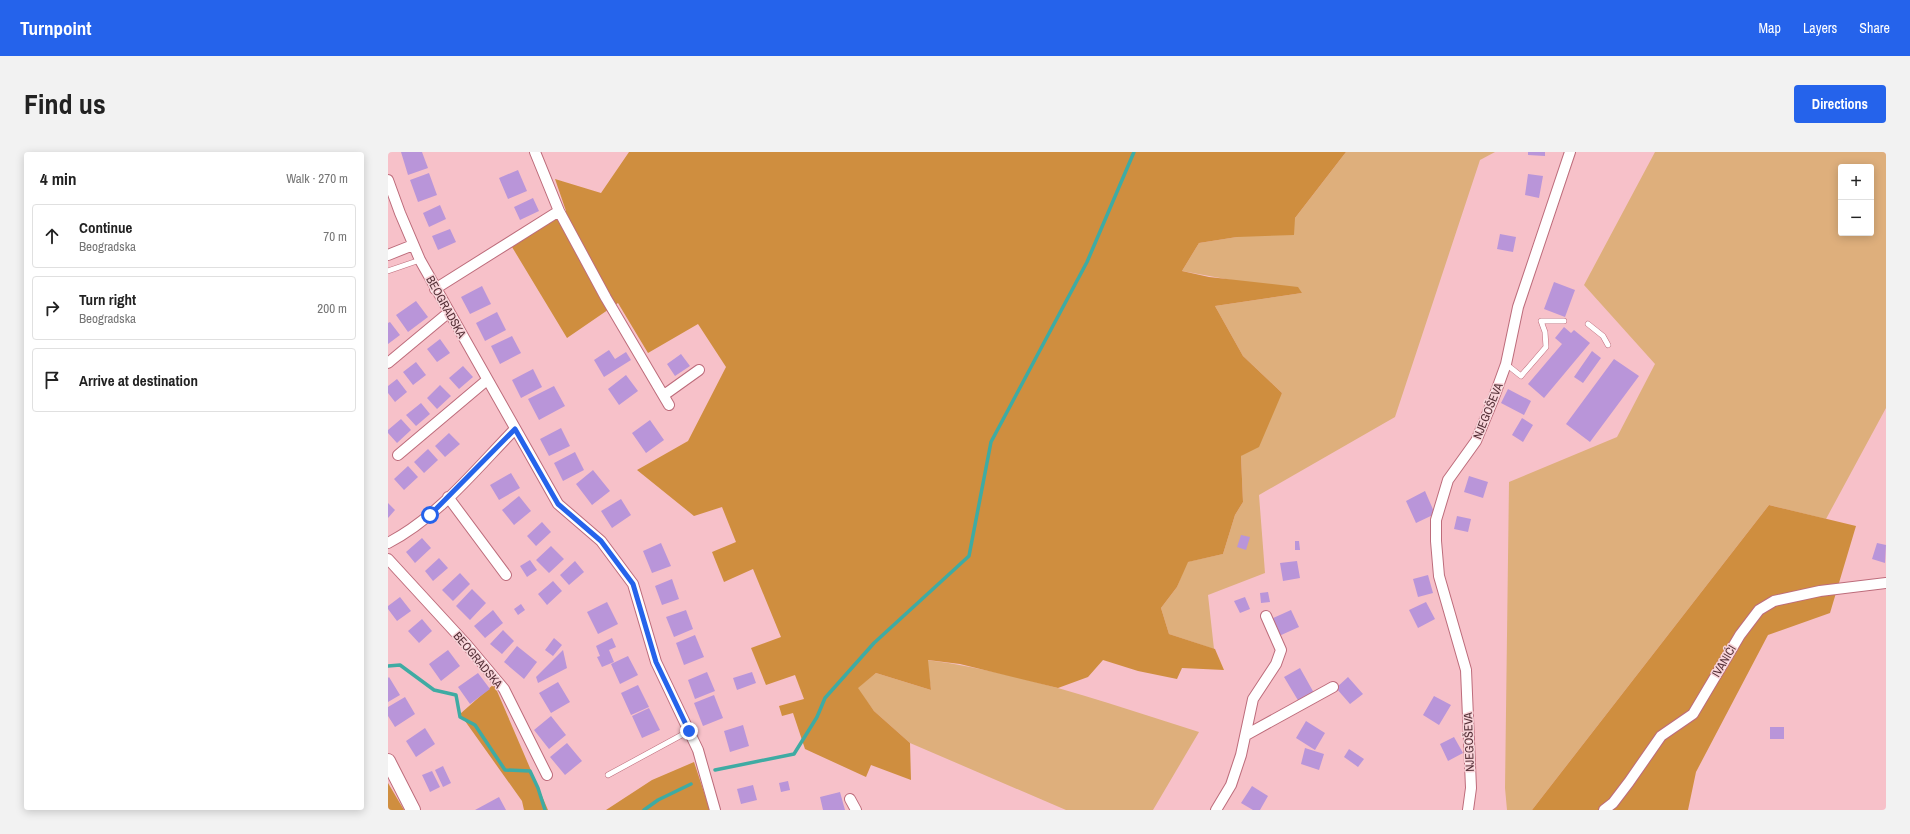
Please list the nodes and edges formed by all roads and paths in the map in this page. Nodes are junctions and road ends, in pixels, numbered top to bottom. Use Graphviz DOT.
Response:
graph roads {
  1 [pos="535,152"];
  2 [pos="1570,152"];
  3 [pos="388,180"];
  4 [pos="559,211"];
  5 [pos="413,245"];
  6 [pos="388,255"];
  7 [pos="420,260"];
  8 [pos="388,271"];
  9 [pos="435,289"];
  10 [pos="448,313"];
  11 [pos="1564,321"];
  12 [pos="1588,324"];
  13 [pos="1608,345"];
  14 [pos="388,363"];
  15 [pos="1506,364"];
  16 [pos="699,370"];
  17 [pos="487,380"];
  18 [pos="664,395"];
  19 [pos="669,405"];
  20 [pos="515,429"];
  21 [pos="398,455"];
  22 [pos="448,497"];
  23 [pos="388,543"];
  24 [pos="388,559"];
  25 [pos="506,575"];
  26 [pos="1886,583"];
  27 [pos="1266,616"];
  28 [pos="1333,687"];
  29 [pos="689,731"];
  30 [pos="1246,735"];
  31 [pos="388,761"];
  32 [pos="547,775"];
  33 [pos="608,775"];
  34 [pos="850,800"];
  35 [pos="413,810"];
  36 [pos="715,810"];
  37 [pos="856,810"];
  38 [pos="1216,810"];
  39 [pos="1468,810"];
  40 [pos="1604,810"];
  1 -- 4 [label="street"];
  2 -- 15 [label="street, NJEGOŠEVA"];
  3 -- 5 [label="street, BEOGRADSKA"];
  4 -- 9 [label="street"];
  4 -- 18 [label="street"];
  5 -- 6 [label="street"];
  5 -- 7 [label="street, BEOGRADSKA"];
  7 -- 8 [label="lane"];
  7 -- 9 [label="street, BEOGRADSKA"];
  9 -- 10 [label="street, BEOGRADSKA"];
  10 -- 14 [label="street"];
  10 -- 17 [label="street, BEOGRADSKA"];
  11 -- 15 [label="lane"];
  12 -- 13 [label="lane"];
  15 -- 39 [label="street, NJEGOŠEVA"];
  16 -- 18 [label="street"];
  17 -- 20 [label="street, BEOGRADSKA"];
  17 -- 21 [label="street"];
  18 -- 19 [label="street"];
  20 -- 22 [label="street"];
  20 -- 29 [label="street, BEOGRADSKA"];
  22 -- 23 [label="street"];
  22 -- 25 [label="street"];
  24 -- 32 [label="street, BEOGRADSKA"];
  26 -- 40 [label="street, IVANIĆI"];
  27 -- 30 [label="street"];
  28 -- 30 [label="street"];
  29 -- 33 [label="lane"];
  29 -- 36 [label="street, BEOGRADSKA"];
  30 -- 38 [label="street"];
  31 -- 35 [label="main road"];
  34 -- 37 [label="street"];
}
